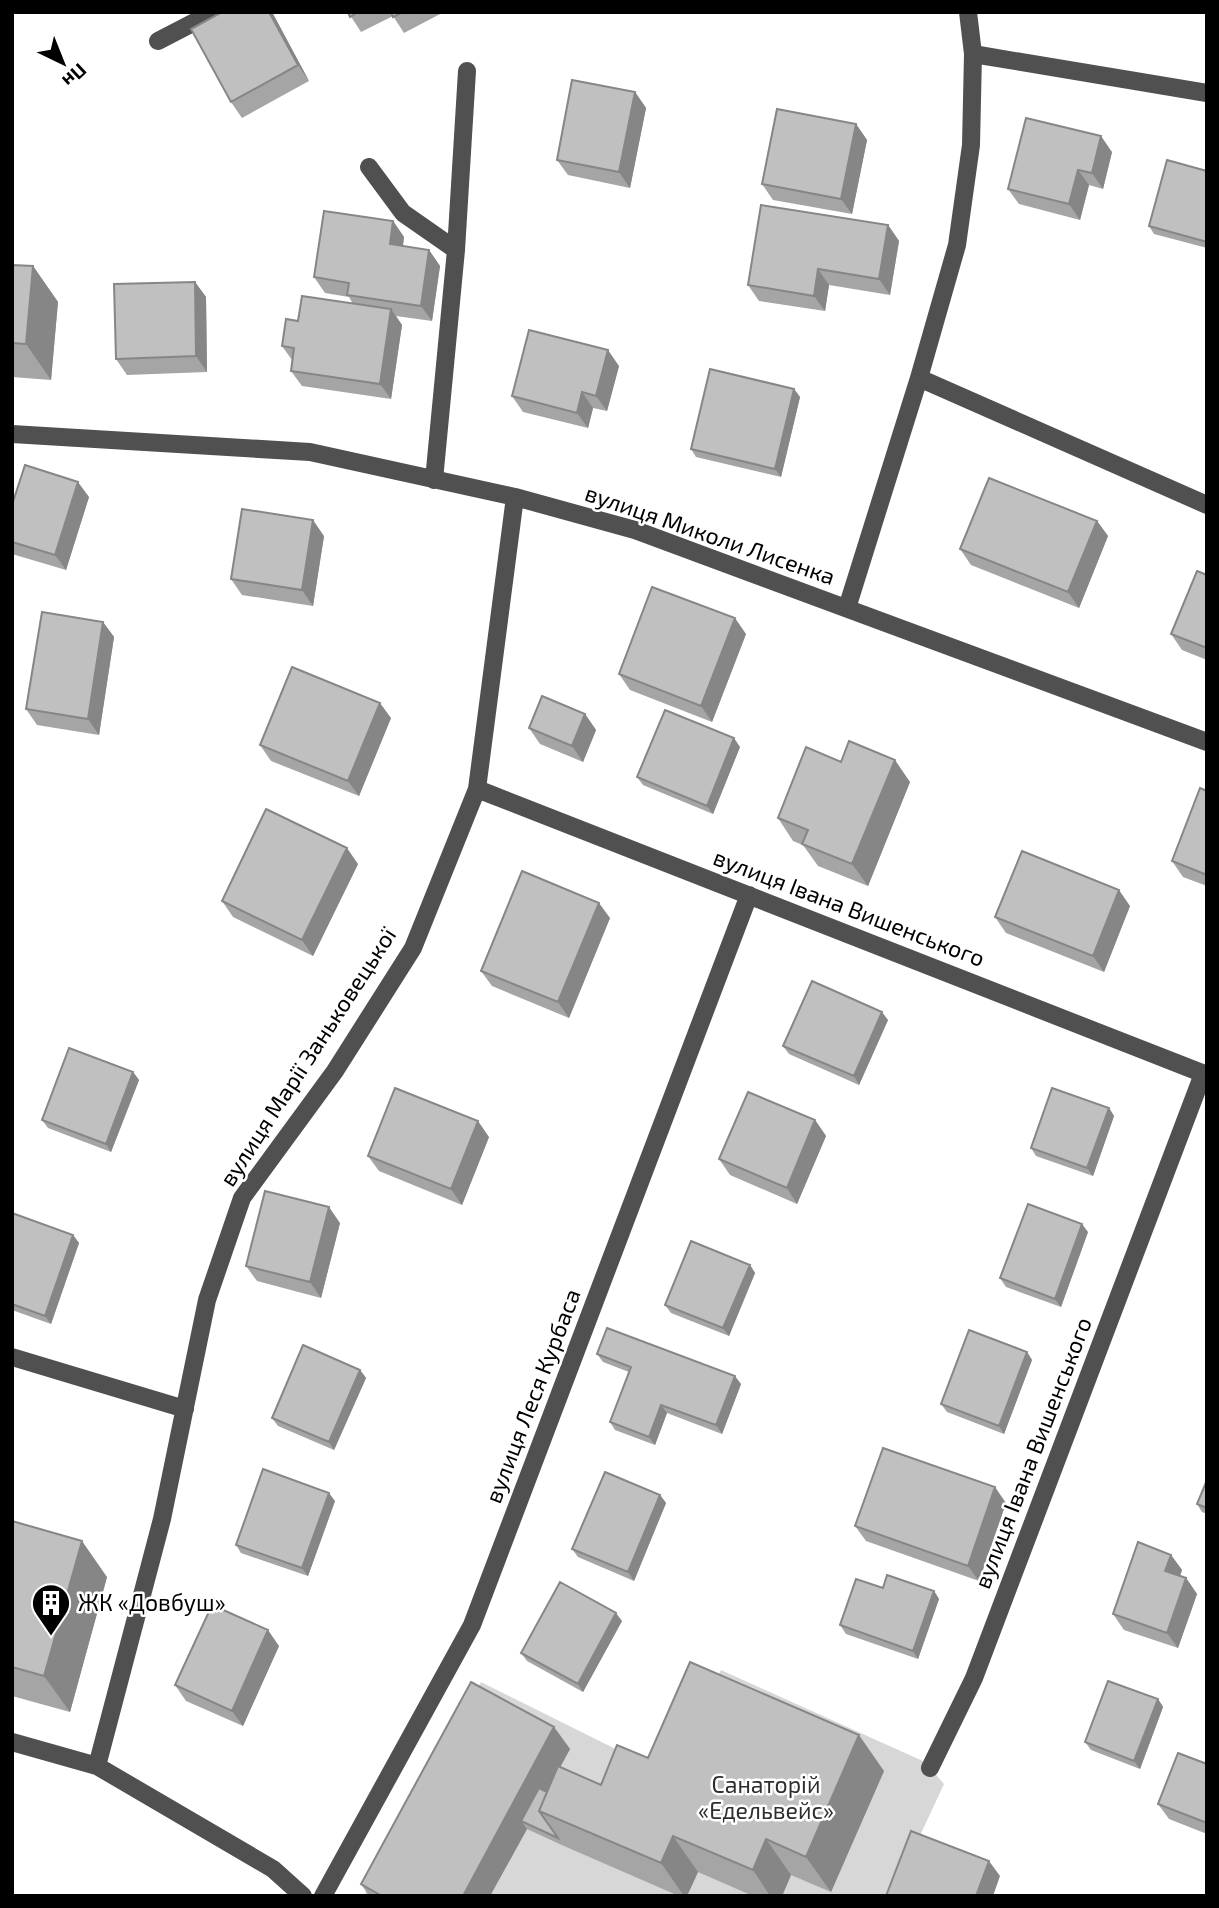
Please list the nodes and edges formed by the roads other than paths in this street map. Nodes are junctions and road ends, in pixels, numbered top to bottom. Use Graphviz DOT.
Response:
graph roads {
  1 [pos="214,12"];
  2 [pos="968,12"];
  3 [pos="158,41"];
  4 [pos="973,54"];
  5 [pos="467,71"];
  6 [pos="1207,93"];
  7 [pos="369,167"];
  8 [pos="456,250"];
  9 [pos="919,378"];
  10 [pos="12,434"];
  11 [pos="434,480"];
  12 [pos="515,497"];
  13 [pos="1207,505"];
  14 [pos="847,608"];
  15 [pos="1207,742"];
  16 [pos="477,789"];
  17 [pos="749,895"];
  18 [pos="1205,1075"];
  19 [pos="12,1357"];
  20 [pos="185,1409"];
  21 [pos="12,1742"];
  22 [pos="97,1766"];
  23 [pos="930,1768"];
  24 [pos="303,1896"];
  25 [pos="323,1896"];
  1 -- 3 [label="street"];
  2 -- 4 [label="street"];
  4 -- 6 [label="street"];
  4 -- 9 [label="street"];
  5 -- 8 [label="street"];
  7 -- 8 [label="street"];
  8 -- 11 [label="street"];
  9 -- 13 [label="street"];
  9 -- 14 [label="street"];
  10 -- 11 [label="street, вулиця Миколи Лисенка"];
  11 -- 12 [label="street, вулиця Миколи Лисенка"];
  12 -- 14 [label="street, вулиця Миколи Лисенка"];
  12 -- 16 [label="street, вулиця Марії Заньковецької"];
  14 -- 15 [label="street, вулиця Миколи Лисенка"];
  16 -- 17 [label="street, вулиця Івана Вишенського"];
  16 -- 20 [label="street, вулиця Марії Заньковецької"];
  17 -- 18 [label="street, вулиця Івана Вишенського"];
  17 -- 25 [label="street, вулиця Леся Курбаса"];
  18 -- 23 [label="street, вулиця Івана Вишенського"];
  19 -- 20 [label="street"];
  20 -- 22 [label="street, вулиця Марії Заньковецької"];
  21 -- 22 [label="street"];
  22 -- 24 [label="street"];
}
